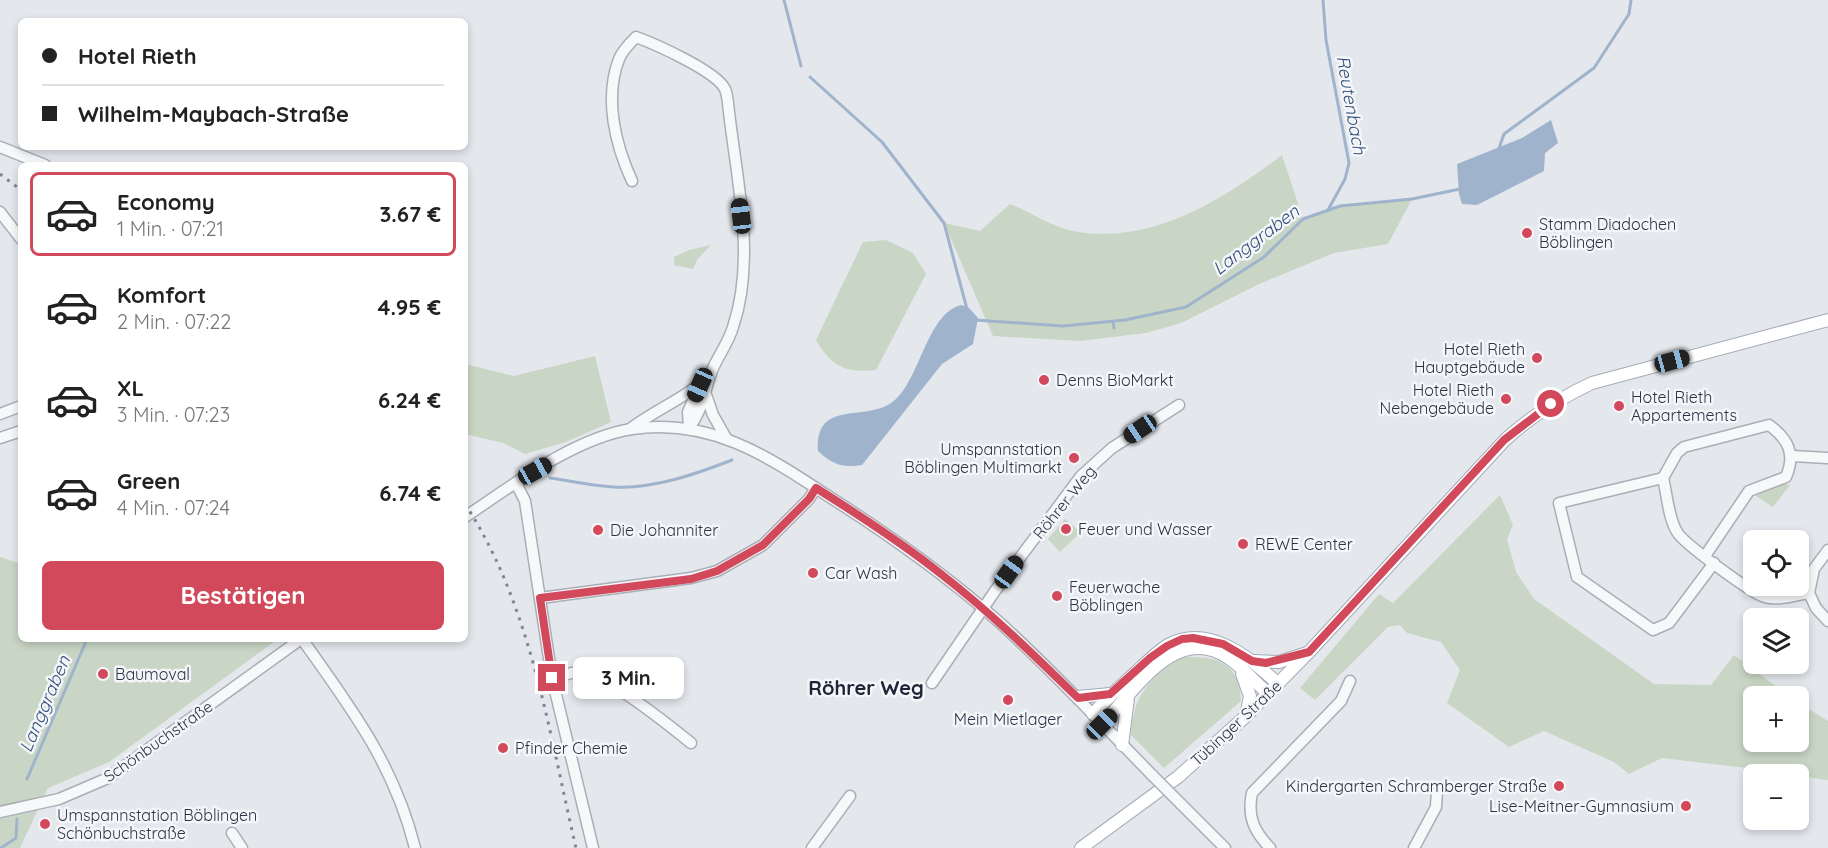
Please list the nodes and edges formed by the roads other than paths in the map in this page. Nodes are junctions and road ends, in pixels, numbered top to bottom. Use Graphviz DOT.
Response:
graph roads {
  1 [pos="0,147"];
  2 [pos="38,162"];
  3 [pos="632,181"];
  4 [pos="0,212"];
  5 [pos="18,235"];
  6 [pos="1828,320"];
  7 [pos="711,374"];
  8 [pos="700,385"];
  9 [pos="706,395"];
  10 [pos="1179,405"];
  11 [pos="18,407"];
  12 [pos="0,414"];
  13 [pos="689,428"];
  14 [pos="630,430"];
  15 [pos="18,431"];
  16 [pos="0,438"];
  17 [pos="726,438"];
  18 [pos="1792,456"];
  19 [pos="1828,458"];
  20 [pos="1663,478"];
  21 [pos="516,483"];
  22 [pos="816,488"];
  23 [pos="468,515"];
  24 [pos="1828,550"];
  25 [pos="1709,559"];
  26 [pos="1743,582"];
  27 [pos="1809,593"];
  28 [pos="1763,596"];
  29 [pos="1792,596"];
  30 [pos="540,598"];
  31 [pos="984,610"];
  32 [pos="1828,621"];
  33 [pos="297,642"];
  34 [pos="303,642"];
  35 [pos="1309,652"];
  36 [pos="1252,661"];
  37 [pos="1237,665"];
  38 [pos="552,678"];
  39 [pos="1350,681"];
  40 [pos="932,683"];
  41 [pos="1278,684"];
  42 [pos="1110,694"];
  43 [pos="1269,694"];
  44 [pos="1078,698"];
  45 [pos="1128,698"];
  46 [pos="1093,714"];
  47 [pos="1246,716"];
  48 [pos="1102,724"];
  49 [pos="691,743"];
  50 [pos="1122,745"];
  51 [pos="1437,791"];
  52 [pos="850,796"];
  53 [pos="0,812"];
  54 [pos="232,833"];
  55 [pos="242,848"];
  56 [pos="415,848"];
  57 [pos="593,848"];
  58 [pos="812,848"];
  59 [pos="1080,848"];
  60 [pos="1225,848"];
  61 [pos="1270,848"];
  62 [pos="1414,848"];
  1 -- 2 [label="street"];
  3 -- 7 [label="street"];
  4 -- 5 [label="street"];
  6 -- 35 [label="main road, Tübinger Straße"];
  7 -- 8 [label="street"];
  7 -- 9 [label="street"];
  8 -- 13 [label="street"];
  8 -- 14 [label="street"];
  9 -- 13 [label="street"];
  9 -- 17 [label="street"];
  10 -- 31 [label="street, Röhrer Weg"];
  11 -- 12 [label="street"];
  13 -- 14 [label="street"];
  13 -- 17 [label="street"];
  14 -- 21 [label="street"];
  15 -- 16 [label="street"];
  17 -- 22 [label="street"];
  18 -- 19 [label="street"];
  18 -- 20 [label="street"];
  18 -- 25 [label="street"];
  20 -- 25 [label="street"];
  20 -- 25 [label="street"];
  21 -- 23 [label="street"];
  21 -- 30 [label="street"];
  22 -- 30 [label="street"];
  22 -- 31 [label="street"];
  24 -- 27 [label="street"];
  25 -- 26 [label="street"];
  27 -- 32 [label="street"];
  28 -- 29 [label="street"];
  30 -- 38 [label="street"];
  31 -- 40 [label="street, Röhrer Weg"];
  31 -- 44 [label="street"];
  33 -- 53 [label="street, Schönbuchstraße"];
  34 -- 56 [label="street"];
  35 -- 36 [label="main road"];
  35 -- 41 [label="main road, Tübinger Straße"];
  36 -- 41 [label="main road"];
  36 -- 42 [label="main road"];
  37 -- 43 [label="main road"];
  37 -- 45 [label="main road"];
  37 -- 47 [label="main road"];
  38 -- 49 [label="street"];
  38 -- 57 [label="street"];
  39 -- 61 [label="street"];
  41 -- 43 [label="main road, Tübinger Straße"];
  42 -- 44 [label="main road"];
  42 -- 46 [label="main road"];
  43 -- 47 [label="main road, Tübinger Straße"];
  44 -- 46 [label="street"];
  45 -- 48 [label="main road"];
  45 -- 50 [label="main road"];
  46 -- 48 [label="street"];
  47 -- 59 [label="main road, Tübinger Straße"];
  48 -- 50 [label="street"];
  50 -- 60 [label="street, bridge"];
  51 -- 62 [label="street"];
  52 -- 58 [label="street"];
  54 -- 55 [label="street"];
}
